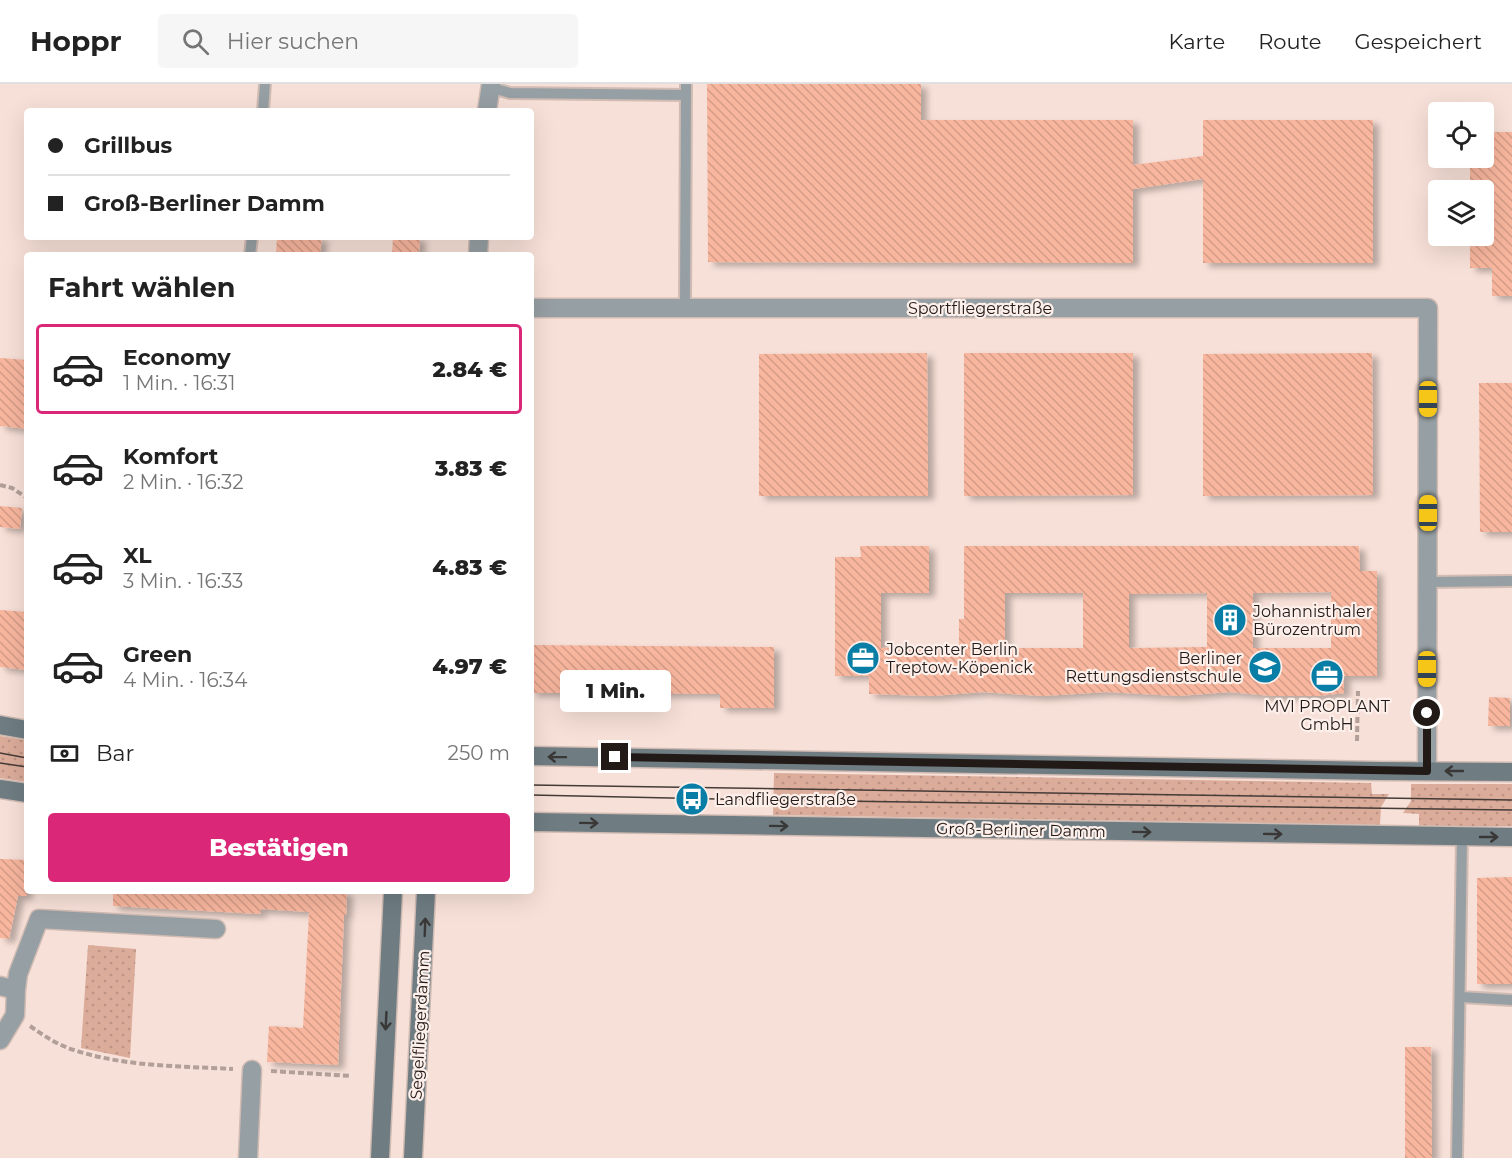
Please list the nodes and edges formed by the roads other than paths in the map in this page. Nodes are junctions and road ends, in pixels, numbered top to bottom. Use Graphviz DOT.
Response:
graph roads {
  1 [pos="265,84"];
  2 [pos="486,85"];
  3 [pos="686,89"];
  4 [pos="263,108"];
  5 [pos="487,108"];
  6 [pos="534,308"];
  7 [pos="685,308"];
  8 [pos="1512,581"];
  9 [pos="1428,582"];
  10 [pos="0,725"];
  11 [pos="24,729"];
  12 [pos="534,756"];
  13 [pos="1427,771"];
  14 [pos="1512,772"];
  15 [pos="0,789"];
  16 [pos="24,793"];
  17 [pos="534,822"];
  18 [pos="1462,836"];
  19 [pos="1512,837"];
  20 [pos="393,894"];
  21 [pos="426,894"];
  22 [pos="216,929"];
  23 [pos="8,988"];
  24 [pos="1461,998"];
  25 [pos="1512,1000"];
  26 [pos="0,1040"];
  27 [pos="252,1070"];
  28 [pos="248,1158"];
  29 [pos="380,1158"];
  30 [pos="412,1158"];
  31 [pos="1457,1158"];
  1 -- 4 [label="lane"];
  2 -- 3 [label="lane"];
  2 -- 5 [label="street"];
  3 -- 7 [label="lane"];
  6 -- 7 [label="street, Sportfliegerstraße"];
  7 -- 9 [label="street, Sportfliegerstraße"];
  8 -- 9 [label="lane"];
  9 -- 13 [label="street"];
  10 -- 11 [label="main road"];
  13 -- 12 [label="main road, one-way"];
  14 -- 13 [label="main road, one-way"];
  15 -- 16 [label="main road"];
  17 -- 18 [label="main road, Groß-Berliner Damm, one-way"];
  18 -- 19 [label="main road, Groß-Berliner Damm, one-way"];
  18 -- 24 [label="lane"];
  20 -- 29 [label="main road, Segelfliegerdamm, one-way"];
  30 -- 21 [label="main road, Segelfliegerdamm, one-way"];
  22 -- 23 [label="street"];
  23 -- 26 [label="street"];
  24 -- 25 [label="lane"];
  24 -- 31 [label="lane"];
  27 -- 28 [label="street"];
}
